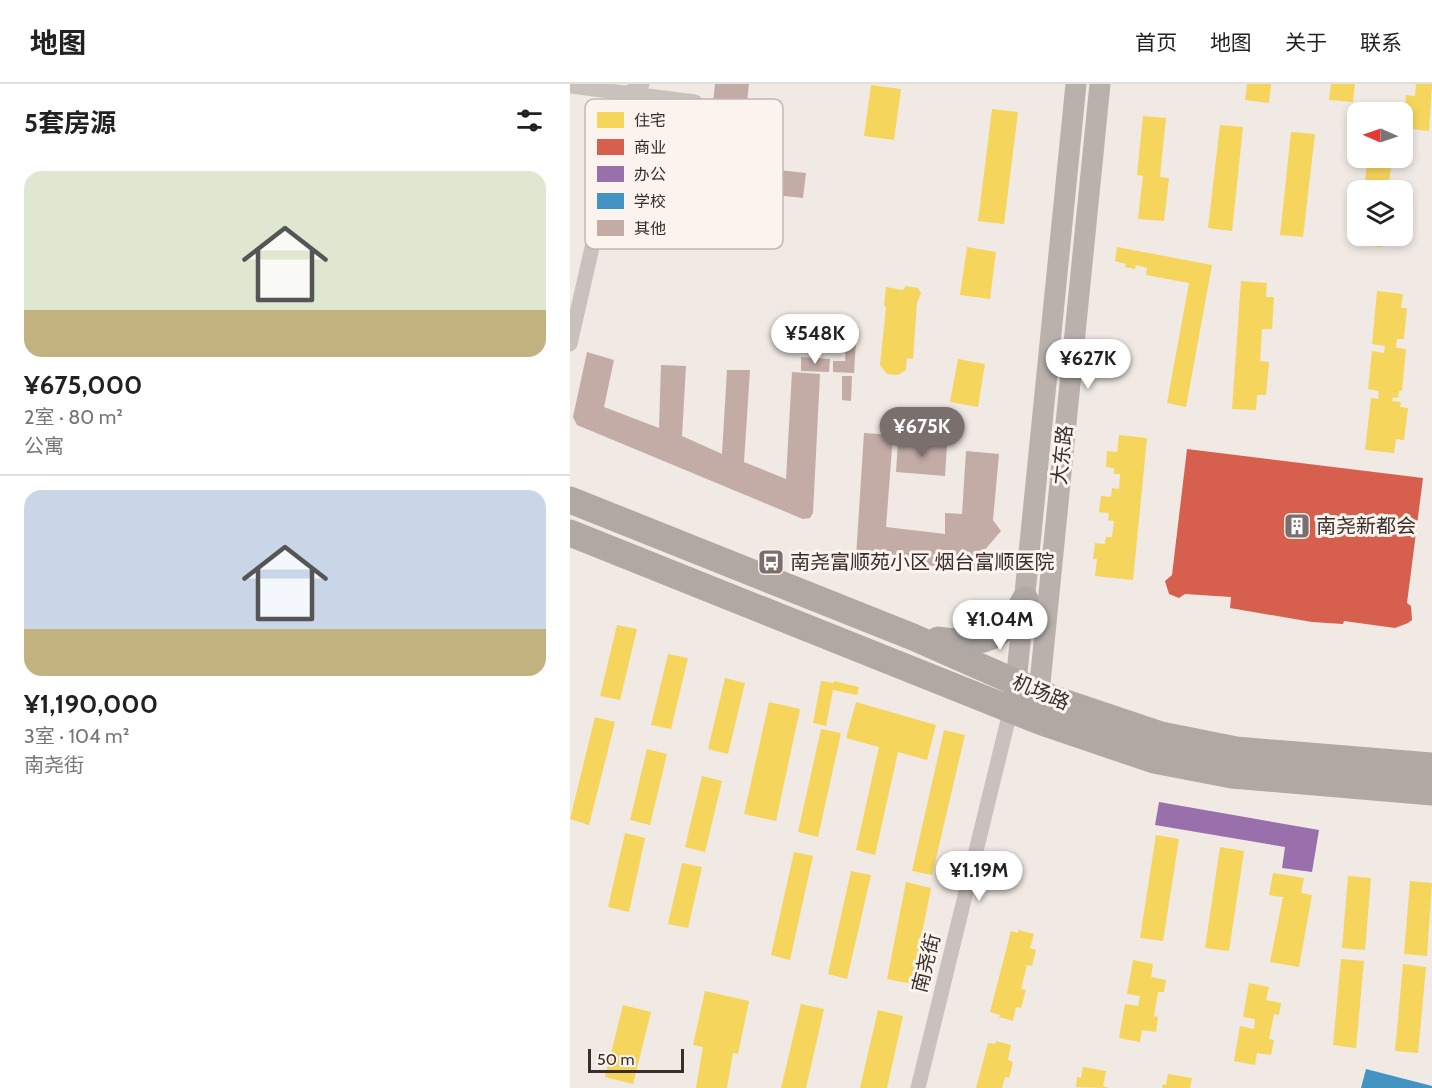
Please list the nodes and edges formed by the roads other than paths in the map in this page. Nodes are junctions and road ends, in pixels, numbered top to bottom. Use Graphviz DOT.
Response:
graph roads {
  1 [pos="642,84"];
  2 [pos="1076,84"];
  3 [pos="1100,84"];
  4 [pos="570,86"];
  5 [pos="627,94"];
  6 [pos="626,99"];
  7 [pos="670,99"];
  8 [pos="592,249"];
  9 [pos="570,344"];
  10 [pos="570,500"];
  11 [pos="570,533"];
  12 [pos="1025,600"];
  13 [pos="913,637"];
  14 [pos="1025,701"];
  15 [pos="1432,766"];
  16 [pos="1432,792"];
  17 [pos="918,1088"];
  1 -- 5 [label="street"];
  2 -- 12 [label="street, 大东路"];
  3 -- 14 [label="street, 大东路"];
  4 -- 5 [label="street"];
  5 -- 6 [label="street"];
  5 -- 7 [label="street"];
  8 -- 9 [label="street"];
  10 -- 13 [label="highway, 机场路"];
  11 -- 14 [label="highway, 机场路"];
  12 -- 13 [label="highway"];
  12 -- 14 [label="street, 大东路"];
  13 -- 14 [label="highway, 机场路"];
  14 -- 15 [label="highway, 机场路"];
  14 -- 16 [label="highway, 机场路"];
  14 -- 17 [label="street, 南尧街"];
}
